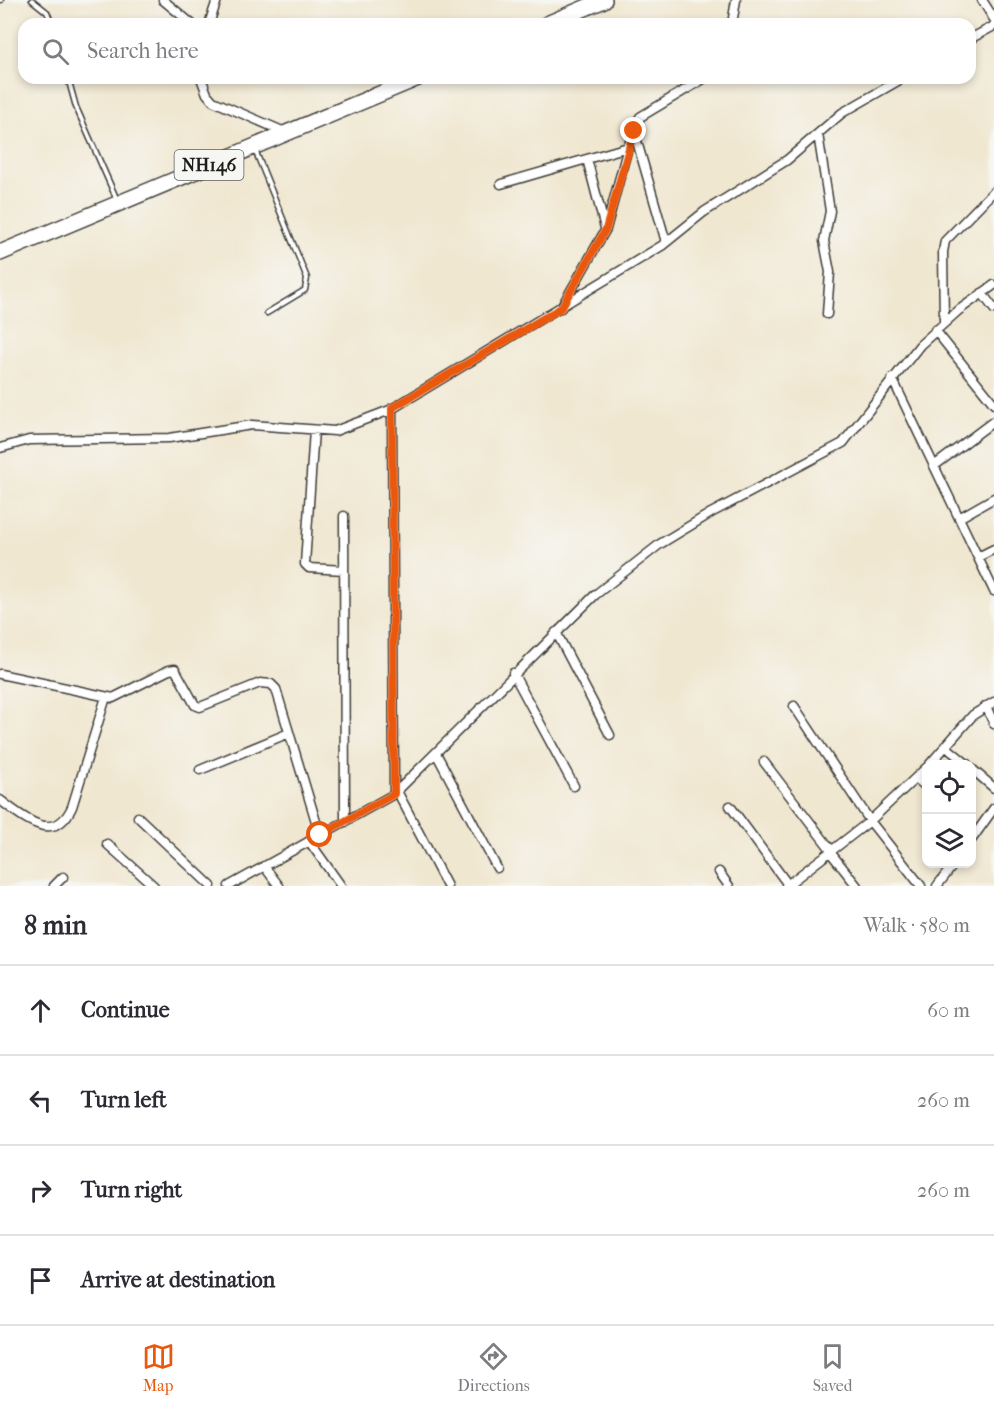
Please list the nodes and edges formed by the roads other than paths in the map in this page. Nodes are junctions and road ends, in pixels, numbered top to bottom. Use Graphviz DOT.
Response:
graph roads {
  1 [pos="32,0"];
  2 [pos="163,0"];
  3 [pos="217,0"];
  4 [pos="604,0"];
  5 [pos="736,0"];
  6 [pos="982,0"];
  7 [pos="50,18"];
  8 [pos="185,18"];
  9 [pos="211,18"];
  10 [pos="561,18"];
  11 [pos="733,18"];
  12 [pos="994,19"];
  13 [pos="994,26"];
  14 [pos="976,36"];
  15 [pos="70,84"];
  16 [pos="203,84"];
  17 [pos="404,84"];
  18 [pos="695,84"];
  19 [pos="893,84"];
  20 [pos="634,131"];
  21 [pos="288,133"];
  22 [pos="818,134"];
  23 [pos="253,147"];
  24 [pos="628,147"];
  25 [pos="587,159"];
  26 [pos="501,184"];
  27 [pos="994,191"];
  28 [pos="118,203"];
  29 [pos="606,229"];
  30 [pos="666,242"];
  31 [pos="0,253"];
  32 [pos="994,285"];
  33 [pos="982,293"];
  34 [pos="561,308"];
  35 [pos="994,309"];
  36 [pos="267,313"];
  37 [pos="827,314"];
  38 [pos="944,322"];
  39 [pos="935,330"];
  40 [pos="892,378"];
  41 [pos="994,404"];
  42 [pos="392,408"];
  43 [pos="994,421"];
  44 [pos="314,430"];
  45 [pos="0,448"];
  46 [pos="934,466"];
  47 [pos="994,498"];
  48 [pos="344,516"];
  49 [pos="959,518"];
  50 [pos="994,549"];
  51 [pos="978,557"];
  52 [pos="344,570"];
  53 [pos="994,591"];
  54 [pos="556,632"];
  55 [pos="513,673"];
  56 [pos="0,674"];
  57 [pos="106,697"];
  58 [pos="990,704"];
  59 [pos="794,706"];
  60 [pos="994,724"];
  61 [pos="289,733"];
  62 [pos="610,735"];
  63 [pos="945,746"];
  64 [pos="436,753"];
  65 [pos="934,760"];
  66 [pos="961,760"];
  67 [pos="764,762"];
  68 [pos="200,770"];
  69 [pos="976,772"];
  70 [pos="922,774"];
  71 [pos="917,779"];
  72 [pos="922,783"];
  73 [pos="574,786"];
  74 [pos="994,788"];
  75 [pos="395,792"];
  76 [pos="0,800"];
  77 [pos="730,806"];
  78 [pos="994,808"];
  79 [pos="138,817"];
  80 [pos="870,821"];
  81 [pos="345,822"];
  82 [pos="976,827"];
  83 [pos="320,835"];
  84 [pos="309,841"];
  85 [pos="107,844"];
  86 [pos="831,852"];
  87 [pos="264,866"];
  88 [pos="496,868"];
  89 [pos="951,868"];
  90 [pos="719,872"];
  91 [pos="63,877"];
  92 [pos="54,886"];
  93 [pos="154,886"];
  94 [pos="211,886"];
  95 [pos="229,886"];
  96 [pos="279,886"];
  97 [pos="341,886"];
  98 [pos="447,886"];
  99 [pos="729,886"];
  100 [pos="788,886"];
  101 [pos="857,886"];
  102 [pos="921,886"];
  103 [pos="937,886"];
  1 -- 7 [label="lane"];
  2 -- 8 [label="street"];
  3 -- 9 [label="street"];
  4 -- 10 [label="highway"];
  5 -- 11 [label="street"];
  6 -- 12 [label="street"];
  13 -- 14 [label="street"];
  15 -- 28 [label="lane"];
  16 -- 21 [label="street"];
  17 -- 21 [label="highway, NH146"];
  18 -- 20 [label="street"];
  19 -- 22 [label="street"];
  20 -- 24 [label="street"];
  20 -- 30 [label="street"];
  21 -- 23 [label="highway, NH146"];
  22 -- 30 [label="street"];
  22 -- 37 [label="street"];
  23 -- 28 [label="highway, NH146"];
  23 -- 36 [label="lane"];
  24 -- 25 [label="street"];
  24 -- 29 [label="street"];
  25 -- 26 [label="street"];
  25 -- 29 [label="street"];
  27 -- 38 [label="street"];
  28 -- 31 [label="highway, NH146"];
  29 -- 34 [label="street"];
  30 -- 34 [label="street"];
  32 -- 33 [label="street"];
  33 -- 35 [label="street"];
  33 -- 38 [label="street"];
  34 -- 42 [label="street"];
  38 -- 39 [label="street"];
  39 -- 40 [label="street"];
  39 -- 41 [label="street"];
  40 -- 46 [label="street"];
  40 -- 54 [label="street"];
  42 -- 44 [label="street"];
  42 -- 75 [label="street"];
  43 -- 46 [label="street"];
  44 -- 45 [label="street"];
  44 -- 52 [label="street"];
  46 -- 49 [label="street"];
  47 -- 49 [label="street"];
  48 -- 52 [label="street"];
  49 -- 51 [label="street"];
  50 -- 51 [label="street"];
  51 -- 53 [label="street"];
  52 -- 81 [label="street"];
  54 -- 55 [label="street"];
  54 -- 62 [label="street"];
  55 -- 64 [label="street"];
  55 -- 73 [label="street"];
  56 -- 57 [label="street"];
  57 -- 61 [label="street"];
  57 -- 76 [label="street"];
  58 -- 60 [label="street"];
  58 -- 63 [label="street"];
  59 -- 80 [label="street"];
  61 -- 68 [label="street"];
  61 -- 83 [label="street"];
  63 -- 65 [label="street"];
  63 -- 66 [label="street"];
  64 -- 75 [label="street"];
  64 -- 88 [label="street"];
  67 -- 86 [label="street"];
  69 -- 74 [label="street"];
  70 -- 71 [label="street"];
  71 -- 72 [label="street"];
  71 -- 80 [label="street"];
  75 -- 81 [label="street"];
  75 -- 98 [label="street"];
  77 -- 100 [label="street"];
  78 -- 82 [label="street"];
  79 -- 94 [label="street"];
  80 -- 86 [label="street"];
  80 -- 102 [label="street"];
  81 -- 83 [label="street"];
  83 -- 84 [label="street"];
  84 -- 87 [label="street"];
  84 -- 97 [label="street"];
  85 -- 93 [label="street"];
  86 -- 100 [label="street"];
  86 -- 101 [label="street"];
  87 -- 95 [label="street"];
  87 -- 96 [label="street"];
  89 -- 103 [label="street"];
  90 -- 99 [label="street"];
  91 -- 92 [label="street"];
}
